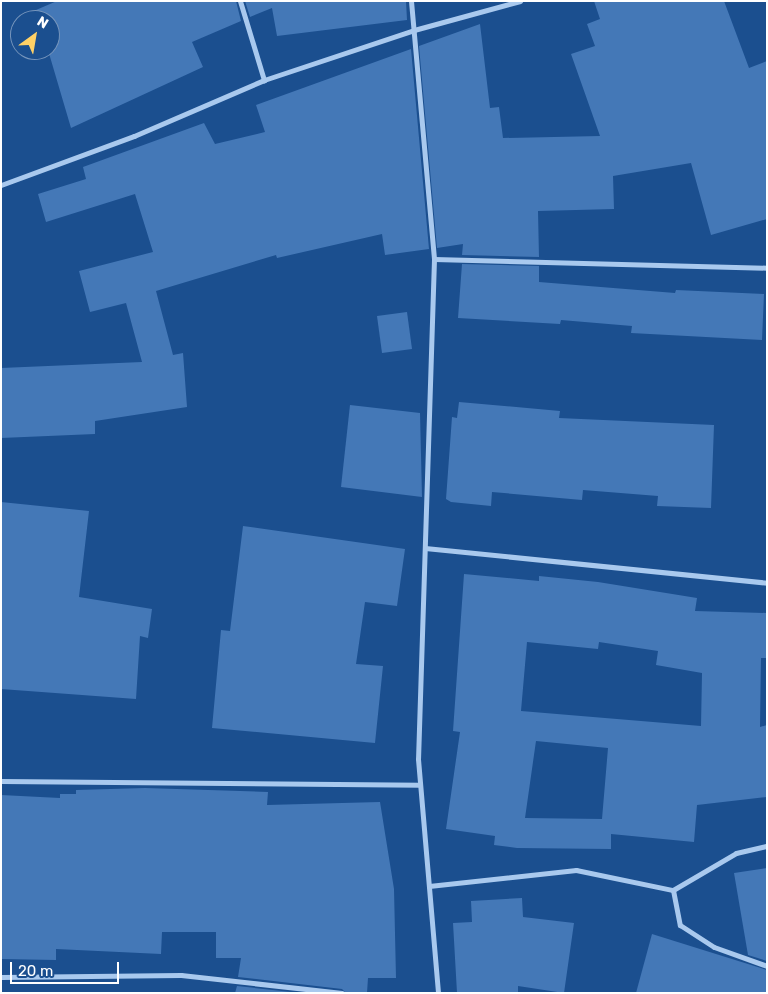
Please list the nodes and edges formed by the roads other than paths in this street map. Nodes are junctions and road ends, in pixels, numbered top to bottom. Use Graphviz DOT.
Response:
graph roads {
  1 [pos="240,1"];
  2 [pos="411,1"];
  3 [pos="520,1"];
  4 [pos="414,30"];
  5 [pos="264,80"];
  6 [pos="1,185"];
  7 [pos="434,258"];
  8 [pos="767,268"];
  9 [pos="425,548"];
  10 [pos="767,583"];
  11 [pos="1,781"];
  12 [pos="420,785"];
  13 [pos="767,846"];
  14 [pos="429,886"];
  15 [pos="673,890"];
  16 [pos="767,966"];
  17 [pos="1,977"];
  18 [pos="342,993"];
  19 [pos="438,993"];
  1 -- 5 [label="street"];
  2 -- 4 [label="street"];
  3 -- 4 [label="street"];
  4 -- 5 [label="street"];
  4 -- 7 [label="street"];
  5 -- 6 [label="street"];
  7 -- 8 [label="street"];
  7 -- 9 [label="street"];
  9 -- 10 [label="street"];
  9 -- 12 [label="street"];
  11 -- 12 [label="street"];
  12 -- 14 [label="street"];
  13 -- 15 [label="street"];
  14 -- 15 [label="street"];
  14 -- 19 [label="street"];
  15 -- 16 [label="street"];
  17 -- 18 [label="street"];
}
